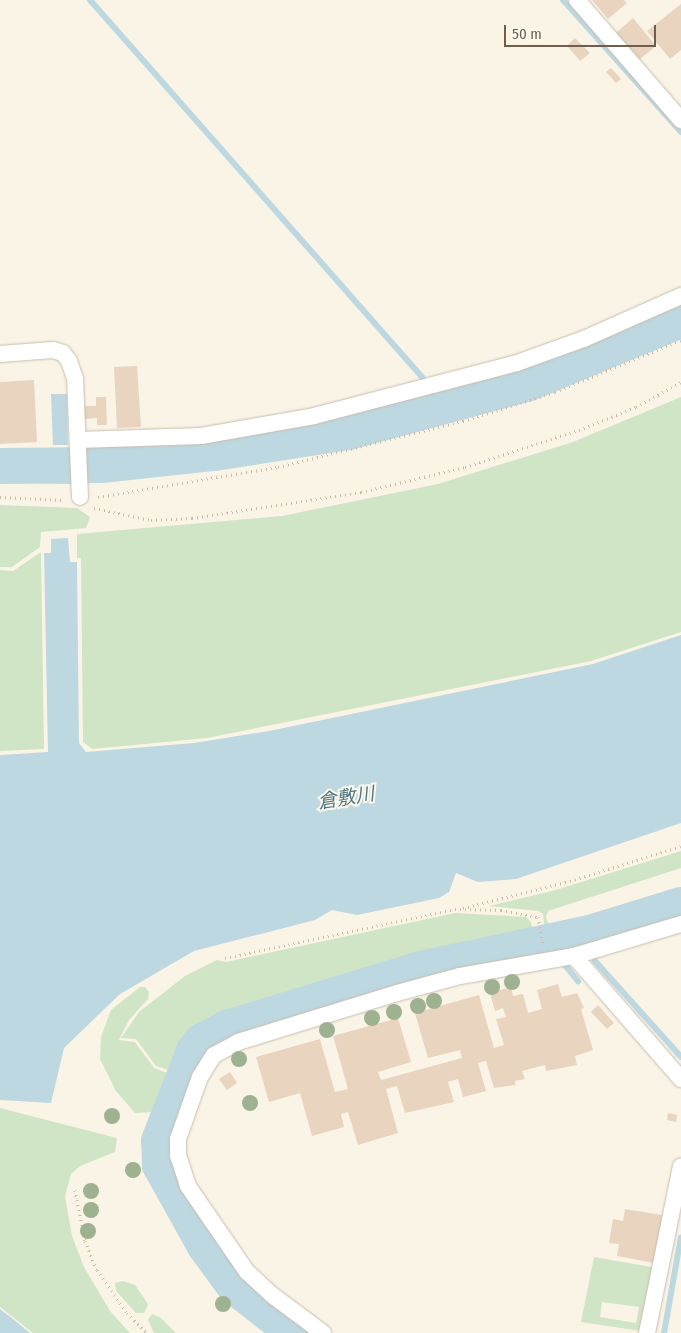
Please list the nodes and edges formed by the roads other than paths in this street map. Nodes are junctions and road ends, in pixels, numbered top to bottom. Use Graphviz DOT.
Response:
graph roads {
  1 [pos="577,0"];
  2 [pos="681,120"];
  3 [pos="681,296"];
  4 [pos="0,354"];
  5 [pos="78,446"];
  6 [pos="80,491"];
  7 [pos="681,924"];
  8 [pos="574,956"];
  9 [pos="681,1079"];
  10 [pos="681,1166"];
  11 [pos="323,1333"];
  12 [pos="647,1333"];
  1 -- 2 [label="street"];
  3 -- 5 [label="street"];
  4 -- 5 [label="street"];
  5 -- 6 [label="street"];
  7 -- 8 [label="street"];
  8 -- 9 [label="street"];
  8 -- 11 [label="street"];
  10 -- 12 [label="street"];
}
